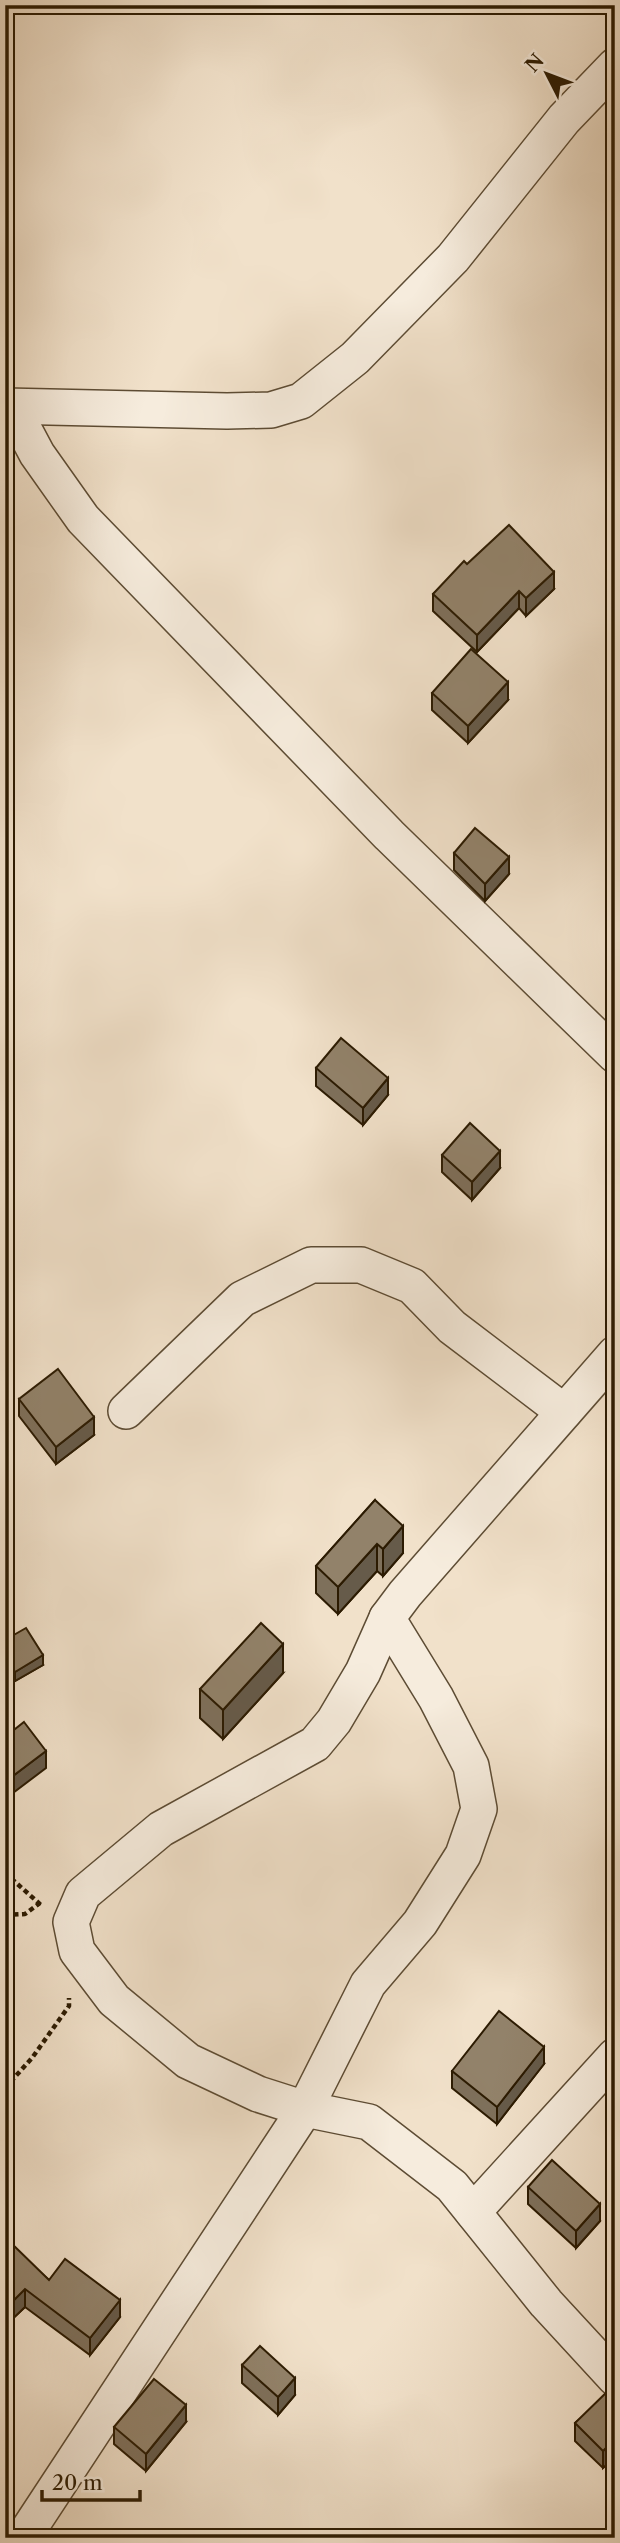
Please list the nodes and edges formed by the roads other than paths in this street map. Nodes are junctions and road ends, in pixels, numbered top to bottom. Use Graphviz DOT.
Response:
graph roads {
  1 [pos="615,66"];
  2 [pos="8,407"];
  3 [pos="615,1055"];
  4 [pos="615,1354"];
  5 [pos="126,1410"];
  6 [pos="564,1412"];
  7 [pos="387,1618"];
  8 [pos="615,2056"];
  9 [pos="305,2109"];
  10 [pos="473,2212"];
  11 [pos="615,2378"];
  12 [pos="23,2538"];
  1 -- 2 [label="street"];
  2 -- 3 [label="street"];
  4 -- 6 [label="street"];
  5 -- 6 [label="street"];
  6 -- 7 [label="street"];
  7 -- 9 [label="street"];
  7 -- 9 [label="street"];
  8 -- 10 [label="street"];
  9 -- 10 [label="street"];
  9 -- 12 [label="street"];
  10 -- 11 [label="street"];
}
